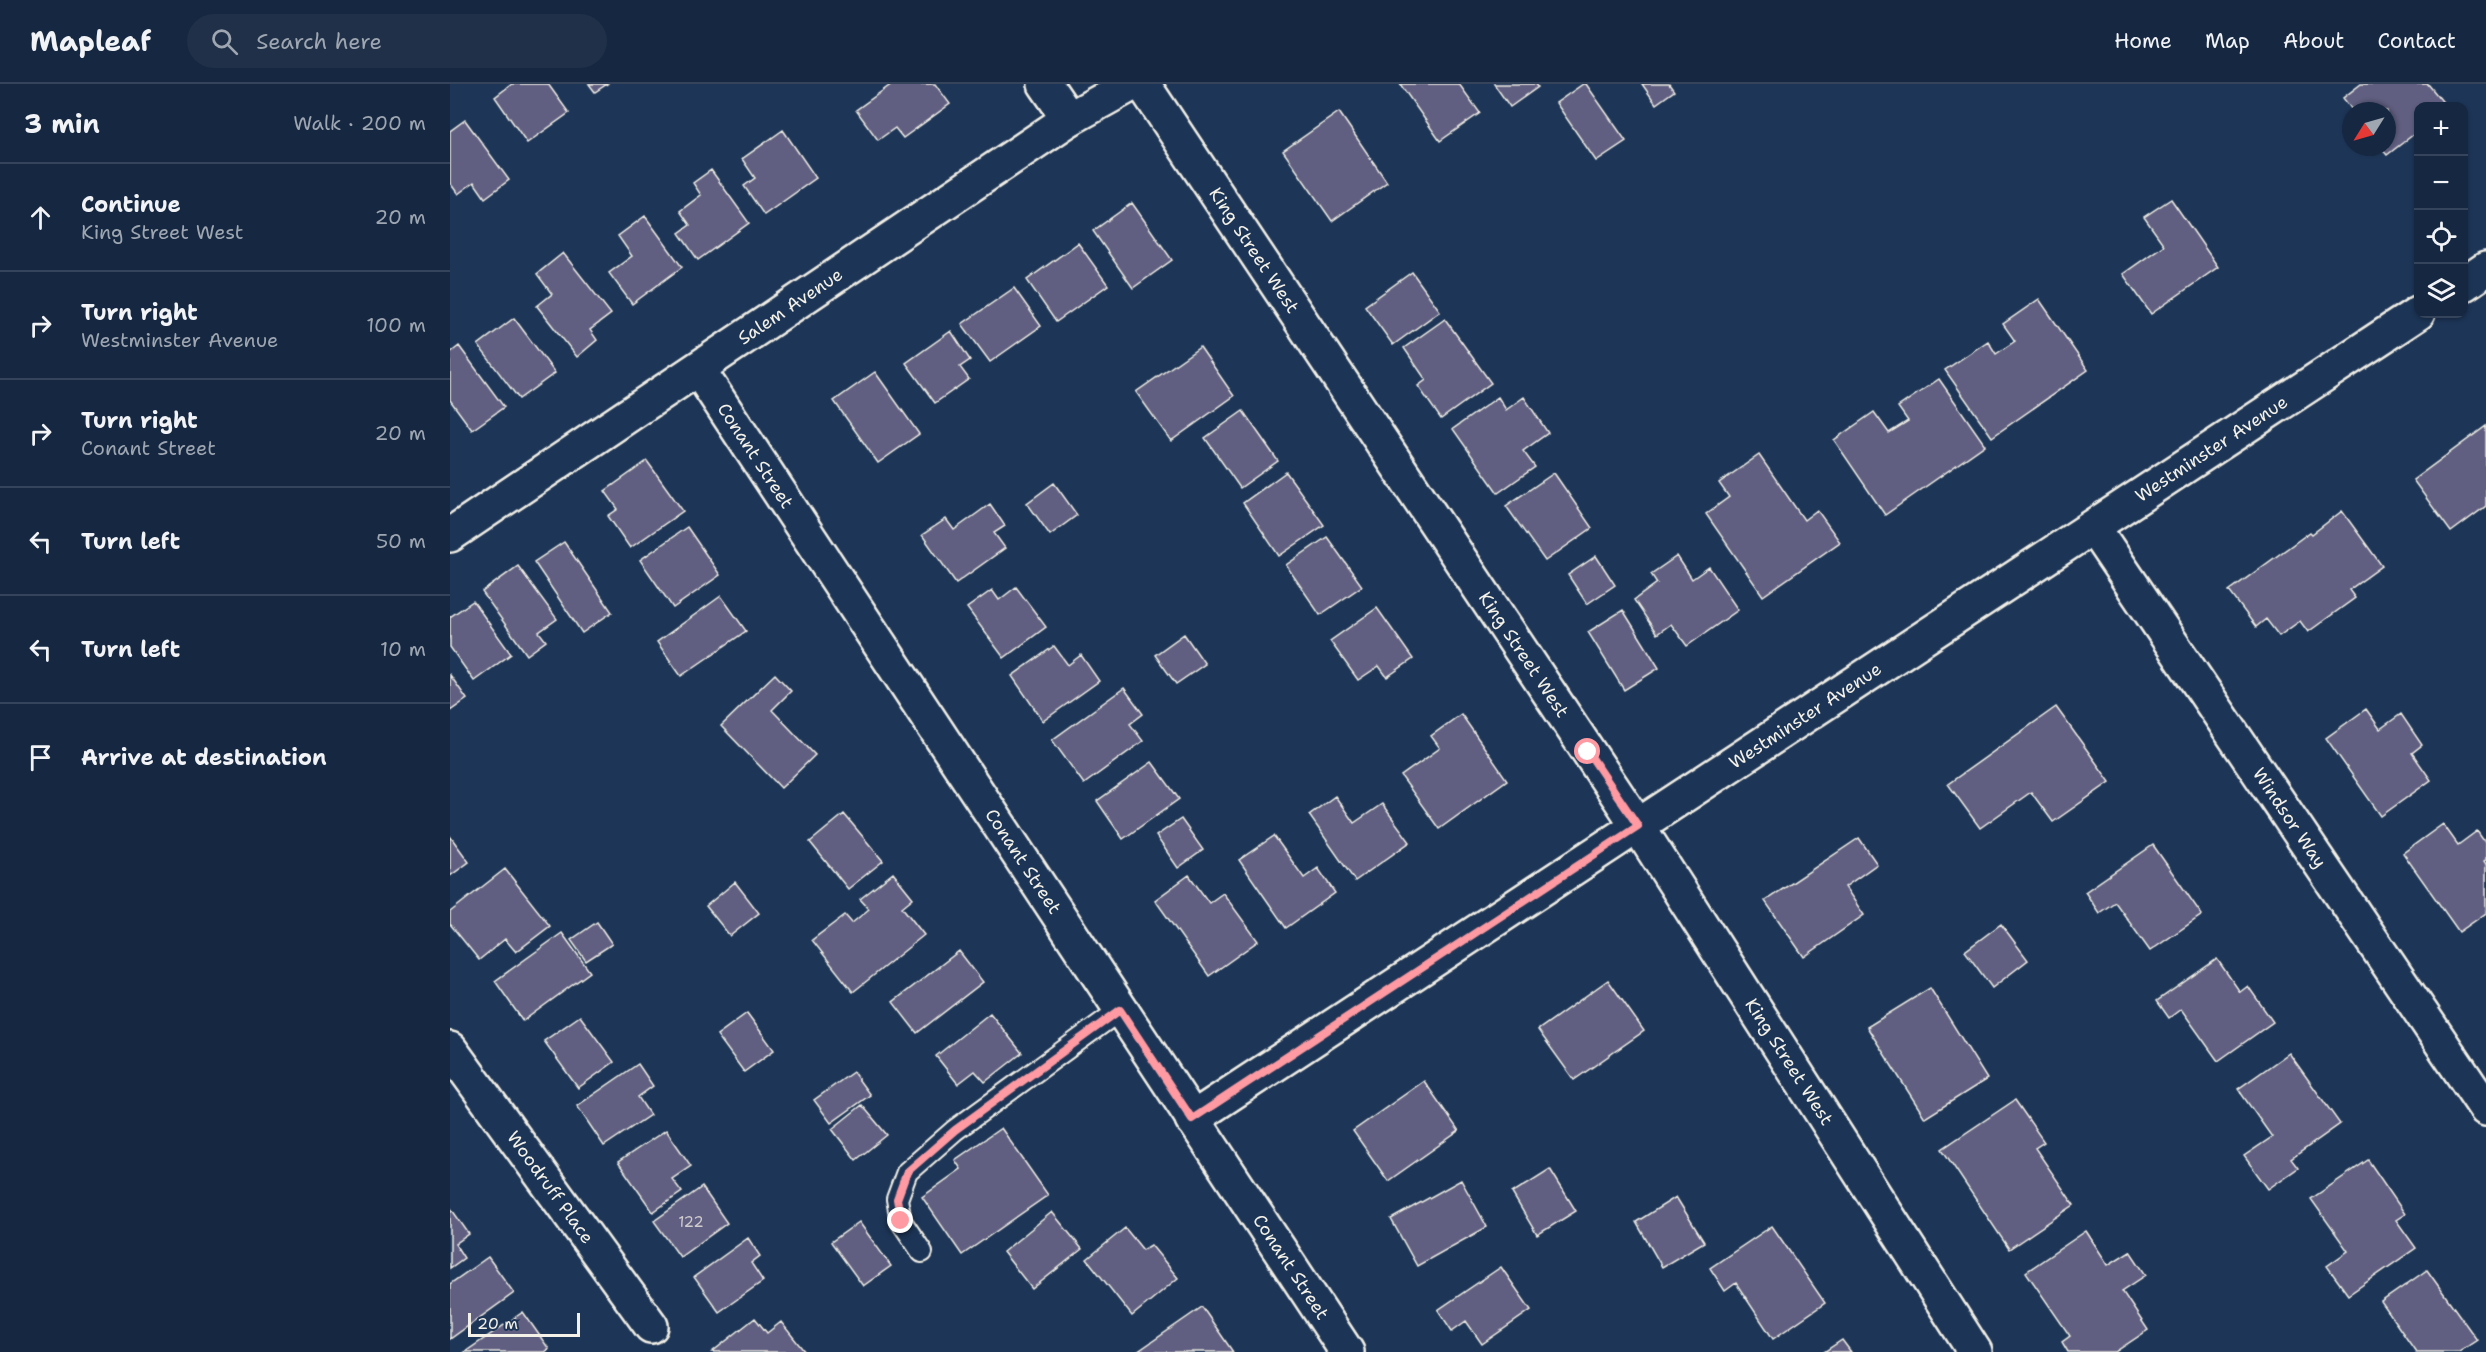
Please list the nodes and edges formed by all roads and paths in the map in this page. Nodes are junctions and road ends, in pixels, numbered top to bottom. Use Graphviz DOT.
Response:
graph roads {
  1 [pos="1045,84"];
  2 [pos="1132,84"];
  3 [pos="1143,84"];
  4 [pos="1069,119"];
  5 [pos="2486,269"];
  6 [pos="2468,281"];
  7 [pos="2414,316"];
  8 [pos="698,369"];
  9 [pos="2093,527"];
  10 [pos="450,536"];
  11 [pos="1638,826"];
  12 [pos="1120,1010"];
  13 [pos="450,1049"];
  14 [pos="2486,1109"];
  15 [pos="1192,1119"];
  16 [pos="922,1252"];
  17 [pos="651,1326"];
  18 [pos="1347,1352"];
  19 [pos="1975,1352"];
  1 -- 4 [label="street"];
  2 -- 4 [label="street, Salem Avenue"];
  3 -- 11 [label="street, King Street West"];
  4 -- 8 [label="street, Salem Avenue"];
  5 -- 6 [label="street"];
  7 -- 9 [label="street, Westminster Avenue"];
  8 -- 10 [label="street, Salem Avenue"];
  8 -- 12 [label="street, Conant Street"];
  9 -- 11 [label="street, Westminster Avenue"];
  9 -- 14 [label="street, Windsor Way"];
  11 -- 15 [label="street, Westminster Avenue"];
  11 -- 19 [label="street, King Street West"];
  12 -- 15 [label="street, Conant Street"];
  12 -- 16 [label="lane"];
  13 -- 17 [label="street, Woodruff Place"];
  15 -- 18 [label="street, Conant Street"];
}
